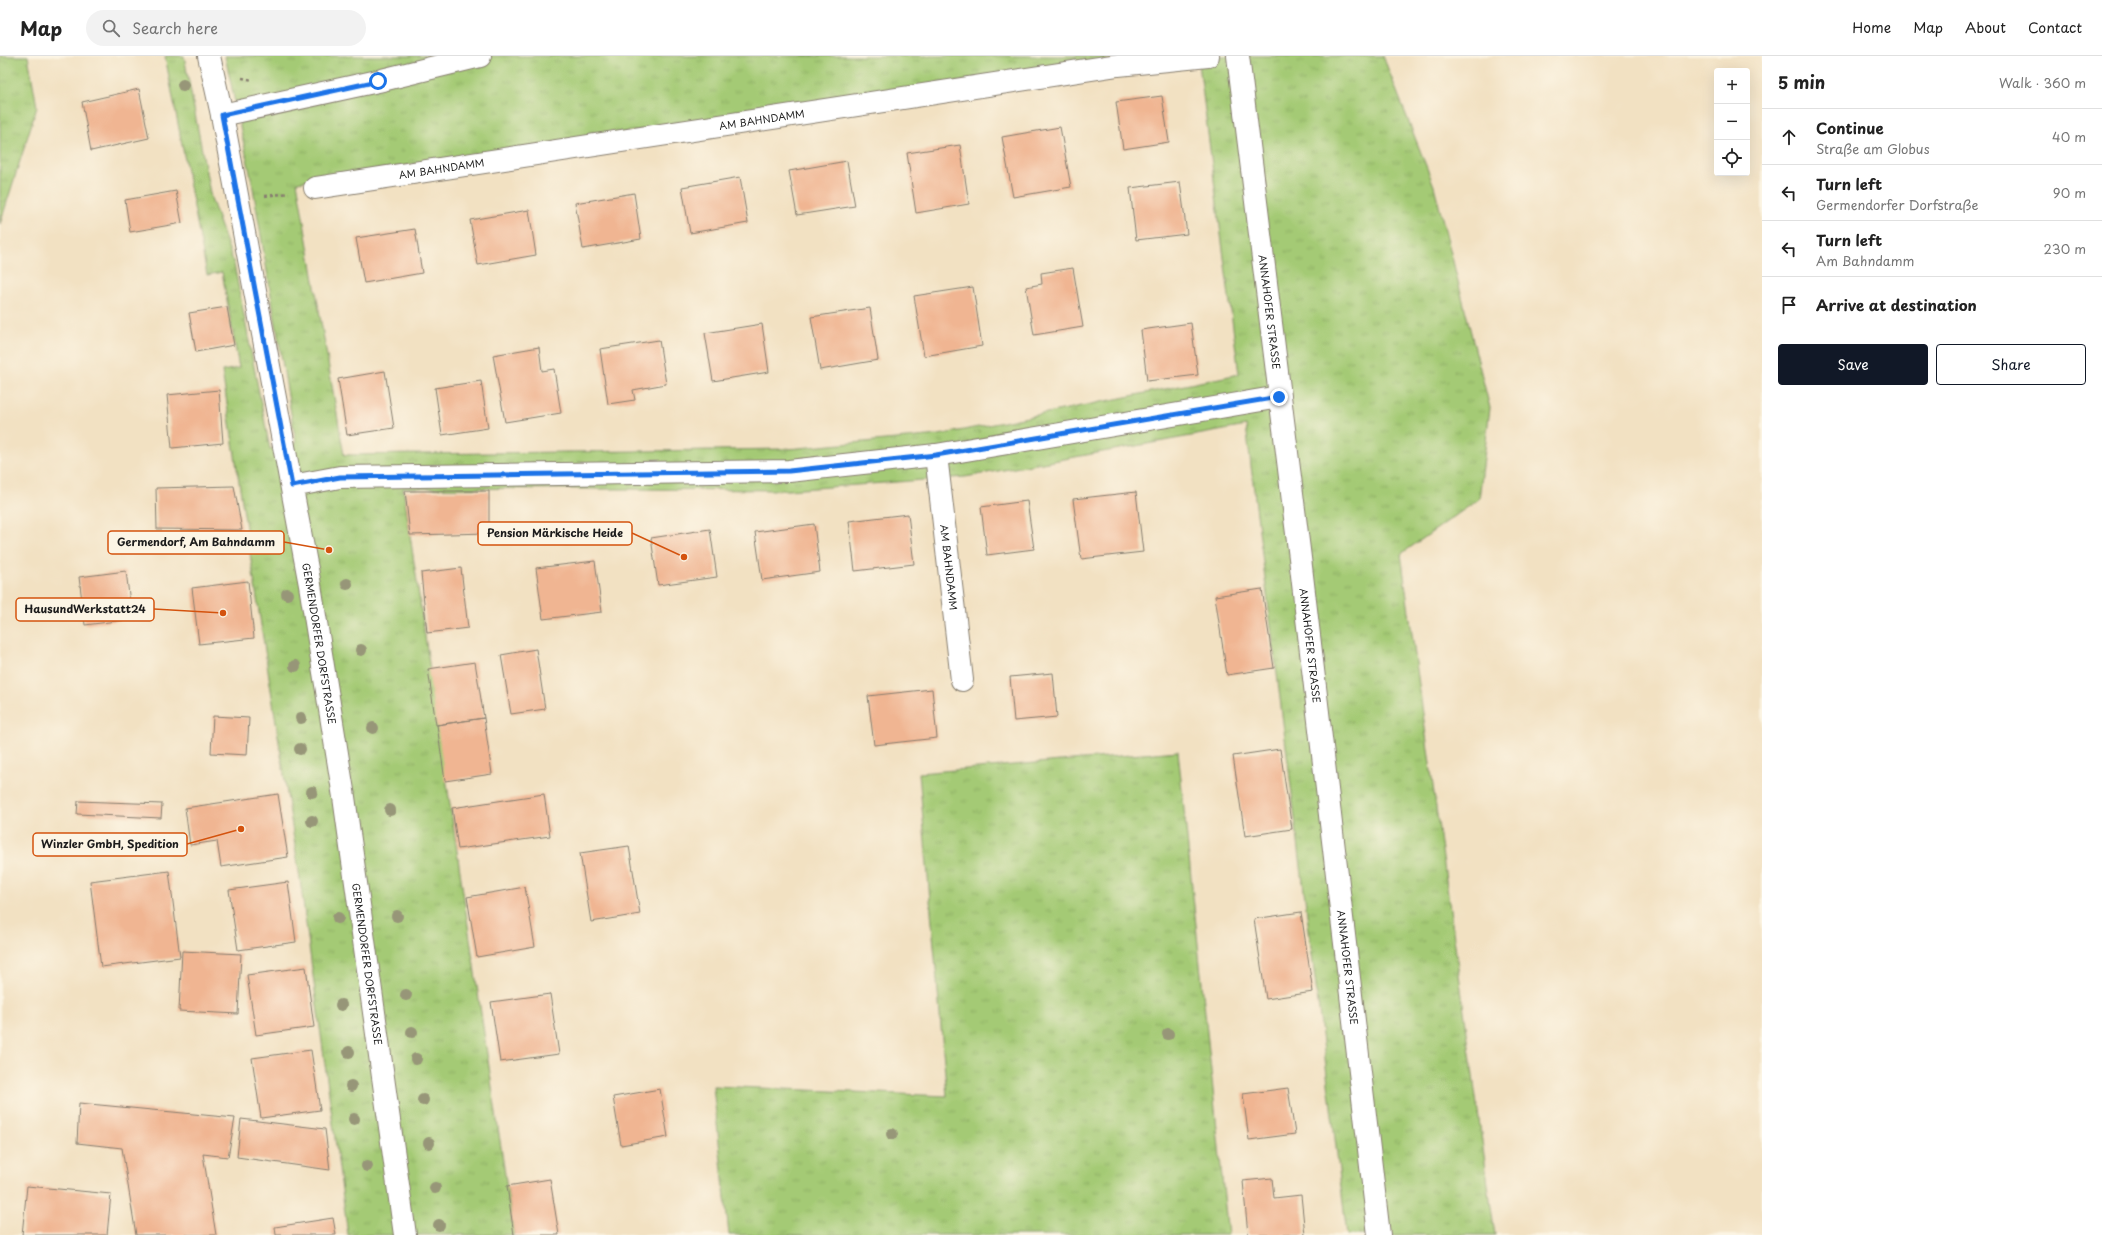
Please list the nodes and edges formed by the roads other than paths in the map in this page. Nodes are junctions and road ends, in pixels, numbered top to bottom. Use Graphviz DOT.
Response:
graph roads {
  1 [pos="209,56"];
  2 [pos="480,56"];
  3 [pos="1208,56"];
  4 [pos="1238,56"];
  5 [pos="222,115"];
  6 [pos="316,188"];
  7 [pos="1279,397"];
  8 [pos="936,455"];
  9 [pos="292,486"];
  10 [pos="962,680"];
  11 [pos="405,1235"];
  12 [pos="1379,1235"];
  1 -- 5 [label="street, GERMENDORFER DORFSTRASSE"];
  2 -- 5 [label="street"];
  3 -- 6 [label="street, AM BAHNDAMM"];
  4 -- 7 [label="street, ANNAHOFER STRASSE"];
  5 -- 9 [label="street, GERMENDORFER DORFSTRASSE"];
  7 -- 8 [label="street"];
  7 -- 12 [label="street, ANNAHOFER STRASSE"];
  8 -- 9 [label="street"];
  8 -- 10 [label="street, AM BAHNDAMM"];
  9 -- 11 [label="street, GERMENDORFER DORFSTRASSE"];
}
